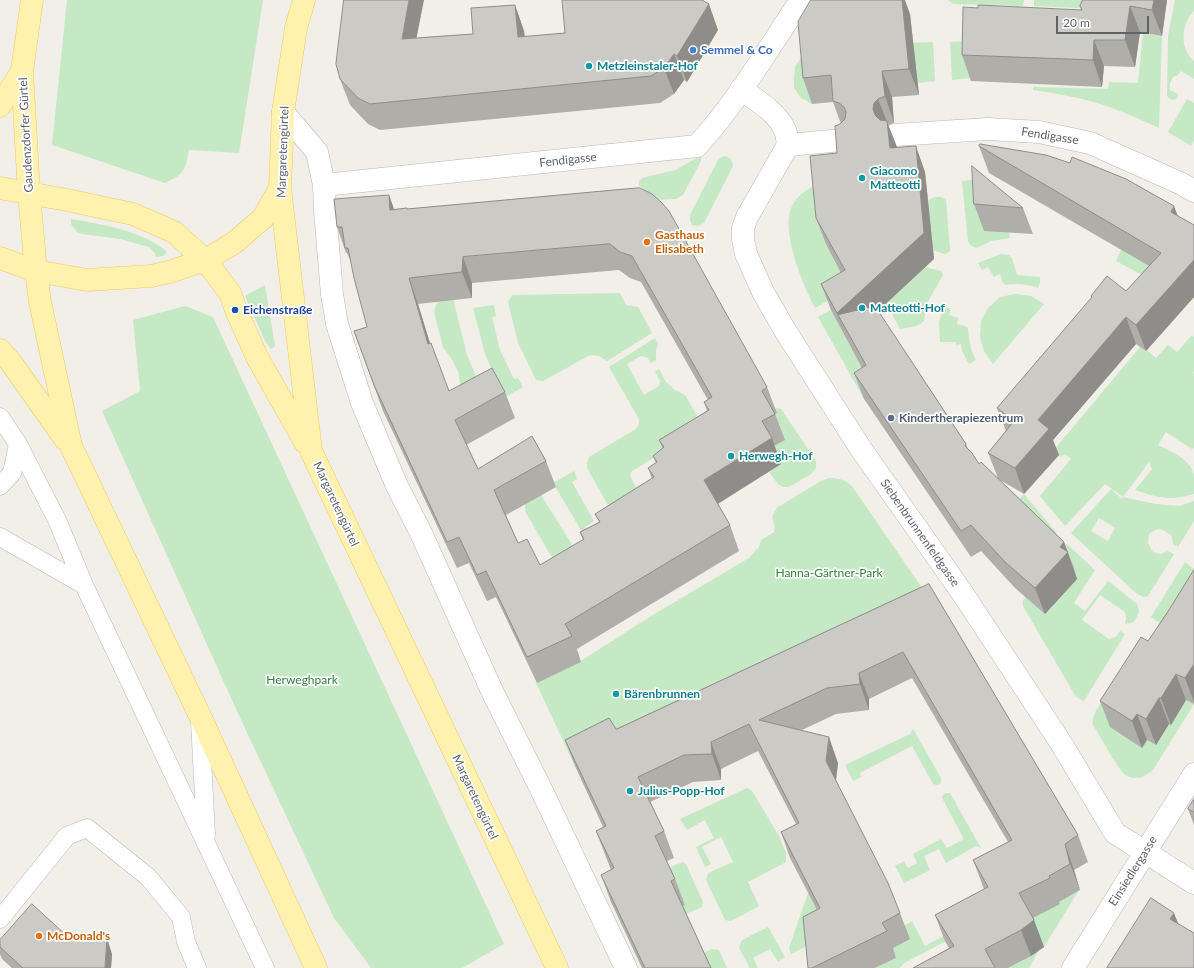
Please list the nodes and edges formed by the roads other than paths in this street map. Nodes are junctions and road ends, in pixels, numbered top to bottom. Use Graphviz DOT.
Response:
graph roads {
  1 [pos="32,0"];
  2 [pos="304,0"];
  3 [pos="800,0"];
  4 [pos="22,71"];
  5 [pos="741,89"];
  6 [pos="0,106"];
  7 [pos="283,112"];
  8 [pos="895,135"];
  9 [pos="843,140"];
  10 [pos="788,145"];
  11 [pos="324,185"];
  12 [pos="0,188"];
  13 [pos="280,188"];
  14 [pos="1194,191"];
  15 [pos="29,194"];
  16 [pos="0,258"];
  17 [pos="205,260"];
  18 [pos="36,271"];
  19 [pos="0,350"];
  20 [pos="0,417"];
  21 [pos="18,444"];
  22 [pos="71,446"];
  23 [pos="311,451"];
  24 [pos="0,486"];
  25 [pos="0,537"];
  26 [pos="84,585"];
  27 [pos="200,716"];
  28 [pos="1194,774"];
  29 [pos="206,844"];
  30 [pos="1145,852"];
  31 [pos="1194,883"];
  32 [pos="0,919"];
  33 [pos="197,968"];
  34 [pos="265,968"];
  35 [pos="316,968"];
  36 [pos="557,968"];
  37 [pos="626,968"];
  38 [pos="1073,968"];
  1 -- 4 [label="main road, Gaudenzdorfer Gürtel"];
  2 -- 7 [label="main road, Margaretengürtel"];
  3 -- 5 [label="street"];
  4 -- 6 [label="main road"];
  4 -- 15 [label="main road, Gaudenzdorfer Gürtel"];
  5 -- 10 [label="street"];
  5 -- 11 [label="street, Fendigasse"];
  7 -- 11 [label="street"];
  7 -- 13 [label="main road, Margaretengürtel"];
  8 -- 14 [label="street, Fendigasse"];
  9 -- 10 [label="street"];
  10 -- 30 [label="street, Siebenbrunnenfeldgasse"];
  11 -- 37 [label="street"];
  12 -- 15 [label="main road"];
  13 -- 17 [label="main road"];
  13 -- 23 [label="main road, Margaretengürtel"];
  15 -- 17 [label="main road"];
  15 -- 18 [label="main road, Gaudenzdorfer Gürtel"];
  16 -- 18 [label="main road"];
  17 -- 18 [label="main road"];
  17 -- 23 [label="main road"];
  18 -- 22 [label="main road"];
  19 -- 22 [label="main road"];
  20 -- 21 [label="lane"];
  21 -- 24 [label="lane"];
  21 -- 26 [label="lane"];
  22 -- 27 [label="main road"];
  23 -- 36 [label="main road, Margaretengürtel"];
  25 -- 26 [label="lane"];
  26 -- 29 [label="lane"];
  27 -- 29 [label="lane"];
  27 -- 35 [label="main road"];
  28 -- 30 [label="street, Einsiedlergasse"];
  29 -- 34 [label="lane"];
  30 -- 31 [label="street, Siebenbrunnenfeldgasse"];
  30 -- 38 [label="street, Einsiedlergasse"];
  32 -- 33 [label="lane"];
}
